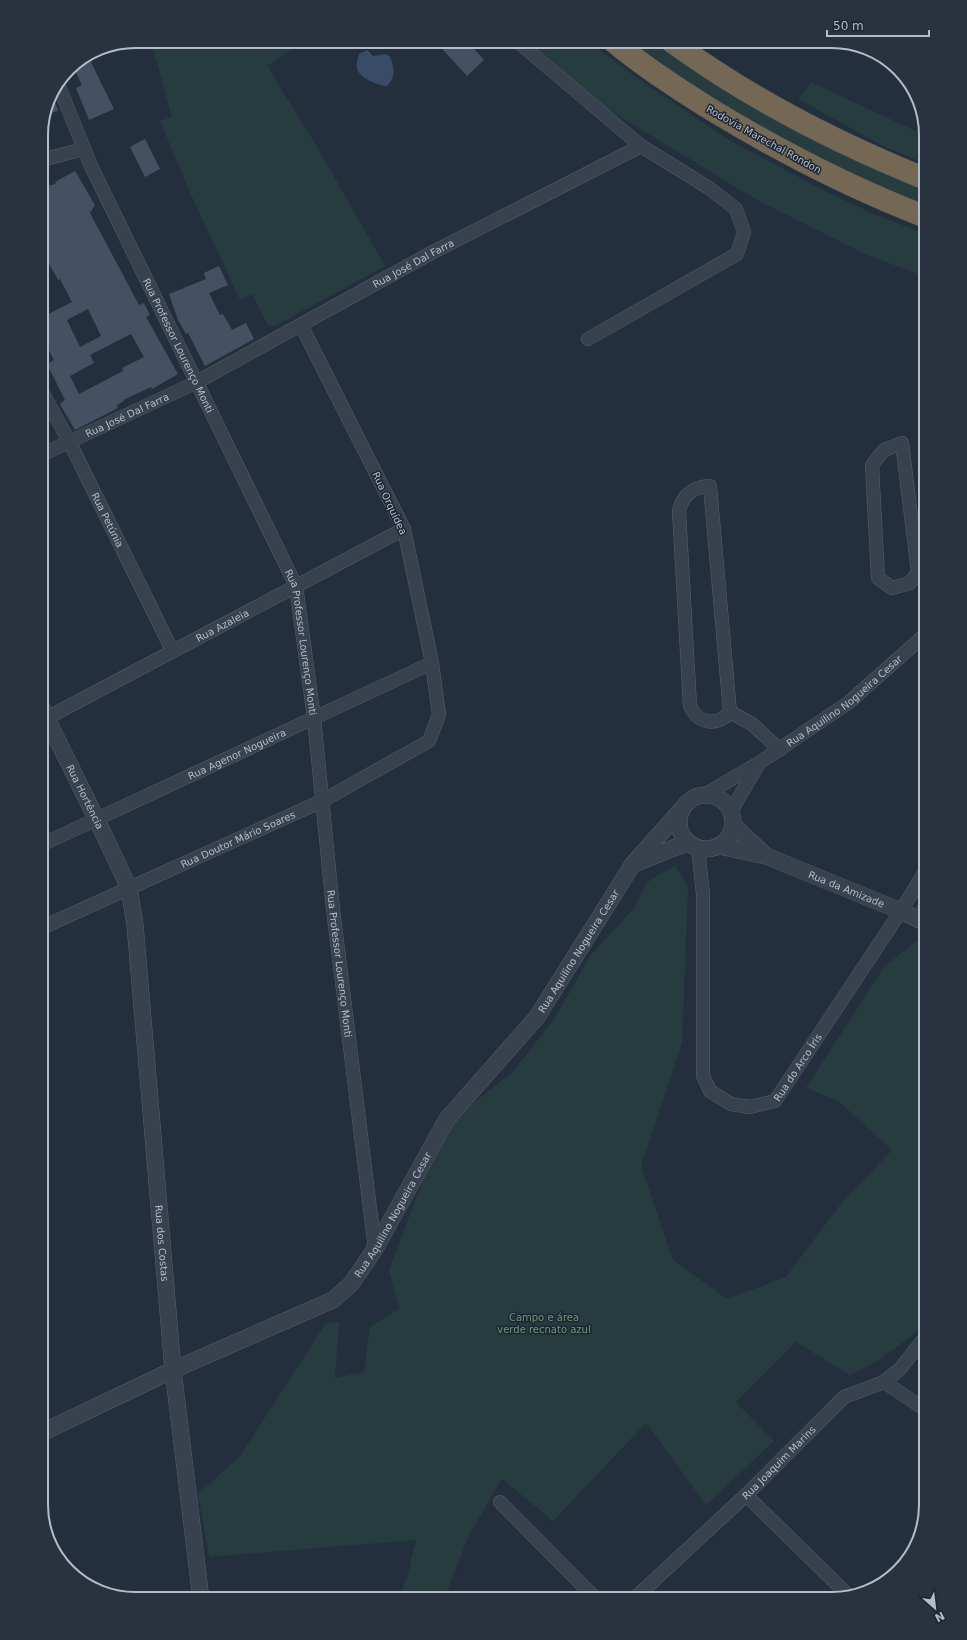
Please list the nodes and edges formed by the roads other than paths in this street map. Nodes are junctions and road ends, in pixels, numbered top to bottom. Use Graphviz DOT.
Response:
graph roads {
  1 [pos="525,48"];
  2 [pos="623,48"];
  3 [pos="682,48"];
  4 [pos="61,91"];
  5 [pos="641,146"];
  6 [pos="84,149"];
  7 [pos="48,158"];
  8 [pos="919,176"];
  9 [pos="919,214"];
  10 [pos="301,325"];
  11 [pos="588,339"];
  12 [pos="197,382"];
  13 [pos="48,402"];
  14 [pos="69,440"];
  15 [pos="48,451"];
  16 [pos="404,529"];
  17 [pos="919,553"];
  18 [pos="919,574"];
  19 [pos="296,586"];
  20 [pos="919,640"];
  21 [pos="172,650"];
  22 [pos="432,663"];
  23 [pos="48,712"];
  24 [pos="730,712"];
  25 [pos="314,718"];
  26 [pos="48,725"];
  27 [pos="429,741"];
  28 [pos="780,750"];
  29 [pos="759,763"];
  30 [pos="706,794"];
  31 [pos="322,801"];
  32 [pos="682,809"];
  33 [pos="732,818"];
  34 [pos="97,820"];
  35 [pos="48,842"];
  36 [pos="692,846"];
  37 [pos="719,846"];
  38 [pos="766,856"];
  39 [pos="632,864"];
  40 [pos="919,882"];
  41 [pos="129,888"];
  42 [pos="902,910"];
  43 [pos="919,918"];
  44 [pos="48,925"];
  45 [pos="375,1249"];
  46 [pos="919,1345"];
  47 [pos="173,1370"];
  48 [pos="884,1382"];
  49 [pos="919,1405"];
  50 [pos="48,1430"];
  51 [pos="746,1494"];
  52 [pos="500,1502"];
  53 [pos="844,1591"];
  54 [pos="200,1592"];
  55 [pos="589,1592"];
  56 [pos="641,1592"];
  1 -- 5 [label="street"];
  2 -- 9 [label="highway, Rodovia Marechal Rondon"];
  3 -- 8 [label="highway"];
  4 -- 6 [label="street, Rua Professor Lourenço Monti"];
  5 -- 10 [label="street, Rua José Dal Farra"];
  5 -- 11 [label="street"];
  6 -- 7 [label="street"];
  6 -- 12 [label="street, Rua Professor Lourenço Monti"];
  10 -- 12 [label="street, Rua José Dal Farra"];
  10 -- 16 [label="street, Rua Orquídea"];
  12 -- 14 [label="street, Rua José Dal Farra"];
  12 -- 19 [label="street, Rua Professor Lourenço Monti"];
  13 -- 14 [label="street, Rua Petúnia"];
  14 -- 15 [label="street, Rua José Dal Farra"];
  14 -- 21 [label="street, Rua Petúnia"];
  16 -- 19 [label="street, Rua Azaleia"];
  16 -- 22 [label="street, Rua Orquídea"];
  17 -- 18 [label="street"];
  19 -- 21 [label="street, Rua Azaleia"];
  19 -- 25 [label="street, Rua Professor Lourenço Monti"];
  20 -- 28 [label="street, Rua Aquilino Nogueira Cesar"];
  21 -- 23 [label="street, Rua Azaleia"];
  22 -- 25 [label="street, Rua Agenor Nogueira"];
  22 -- 27 [label="street, Rua Orquídea"];
  24 -- 24 [label="street"];
  24 -- 28 [label="street"];
  25 -- 31 [label="street, Rua Professor Lourenço Monti"];
  25 -- 34 [label="street, Rua Agenor Nogueira"];
  26 -- 34 [label="street, Rua Hortência"];
  27 -- 31 [label="street, Rua Doutor Mário Soares"];
  28 -- 29 [label="street, Rua Aquilino Nogueira Cesar"];
  29 -- 30 [label="street, Rua Aquilino Nogueira Cesar"];
  29 -- 33 [label="street, Rua Aquilino Nogueira Cesar"];
  30 -- 32 [label="street"];
  30 -- 33 [label="street"];
  31 -- 41 [label="street, Rua Doutor Mário Soares"];
  31 -- 45 [label="street, Rua Professor Lourenço Monti"];
  32 -- 36 [label="street"];
  32 -- 39 [label="street, Rua Aquilino Nogueira Cesar"];
  33 -- 37 [label="street"];
  33 -- 38 [label="street, Rua da Amizade"];
  34 -- 35 [label="street, Rua Agenor Nogueira"];
  34 -- 41 [label="street, Rua Hortência"];
  36 -- 37 [label="street"];
  36 -- 39 [label="street"];
  36 -- 42 [label="street, Rua do Arco Íris"];
  37 -- 38 [label="street, Rua da Amizade"];
  38 -- 42 [label="street, Rua da Amizade"];
  39 -- 45 [label="street, Rua Aquilino Nogueira Cesar"];
  40 -- 42 [label="street, Rua do Arco Íris"];
  41 -- 44 [label="street, Rua Doutor Mário Soares"];
  41 -- 47 [label="street, Rua dos Costas"];
  42 -- 43 [label="street, Rua da Amizade"];
  45 -- 47 [label="street, Rua Aquilino Nogueira Cesar"];
  46 -- 48 [label="street, Rua Joaquim Marins"];
  47 -- 50 [label="street, Rua Aquilino Nogueira Cesar"];
  47 -- 54 [label="street, Rua dos Costas"];
  48 -- 49 [label="street"];
  48 -- 51 [label="street, Rua Joaquim Marins"];
  51 -- 53 [label="street"];
  51 -- 56 [label="street, Rua Joaquim Marins"];
  52 -- 55 [label="street"];
}
